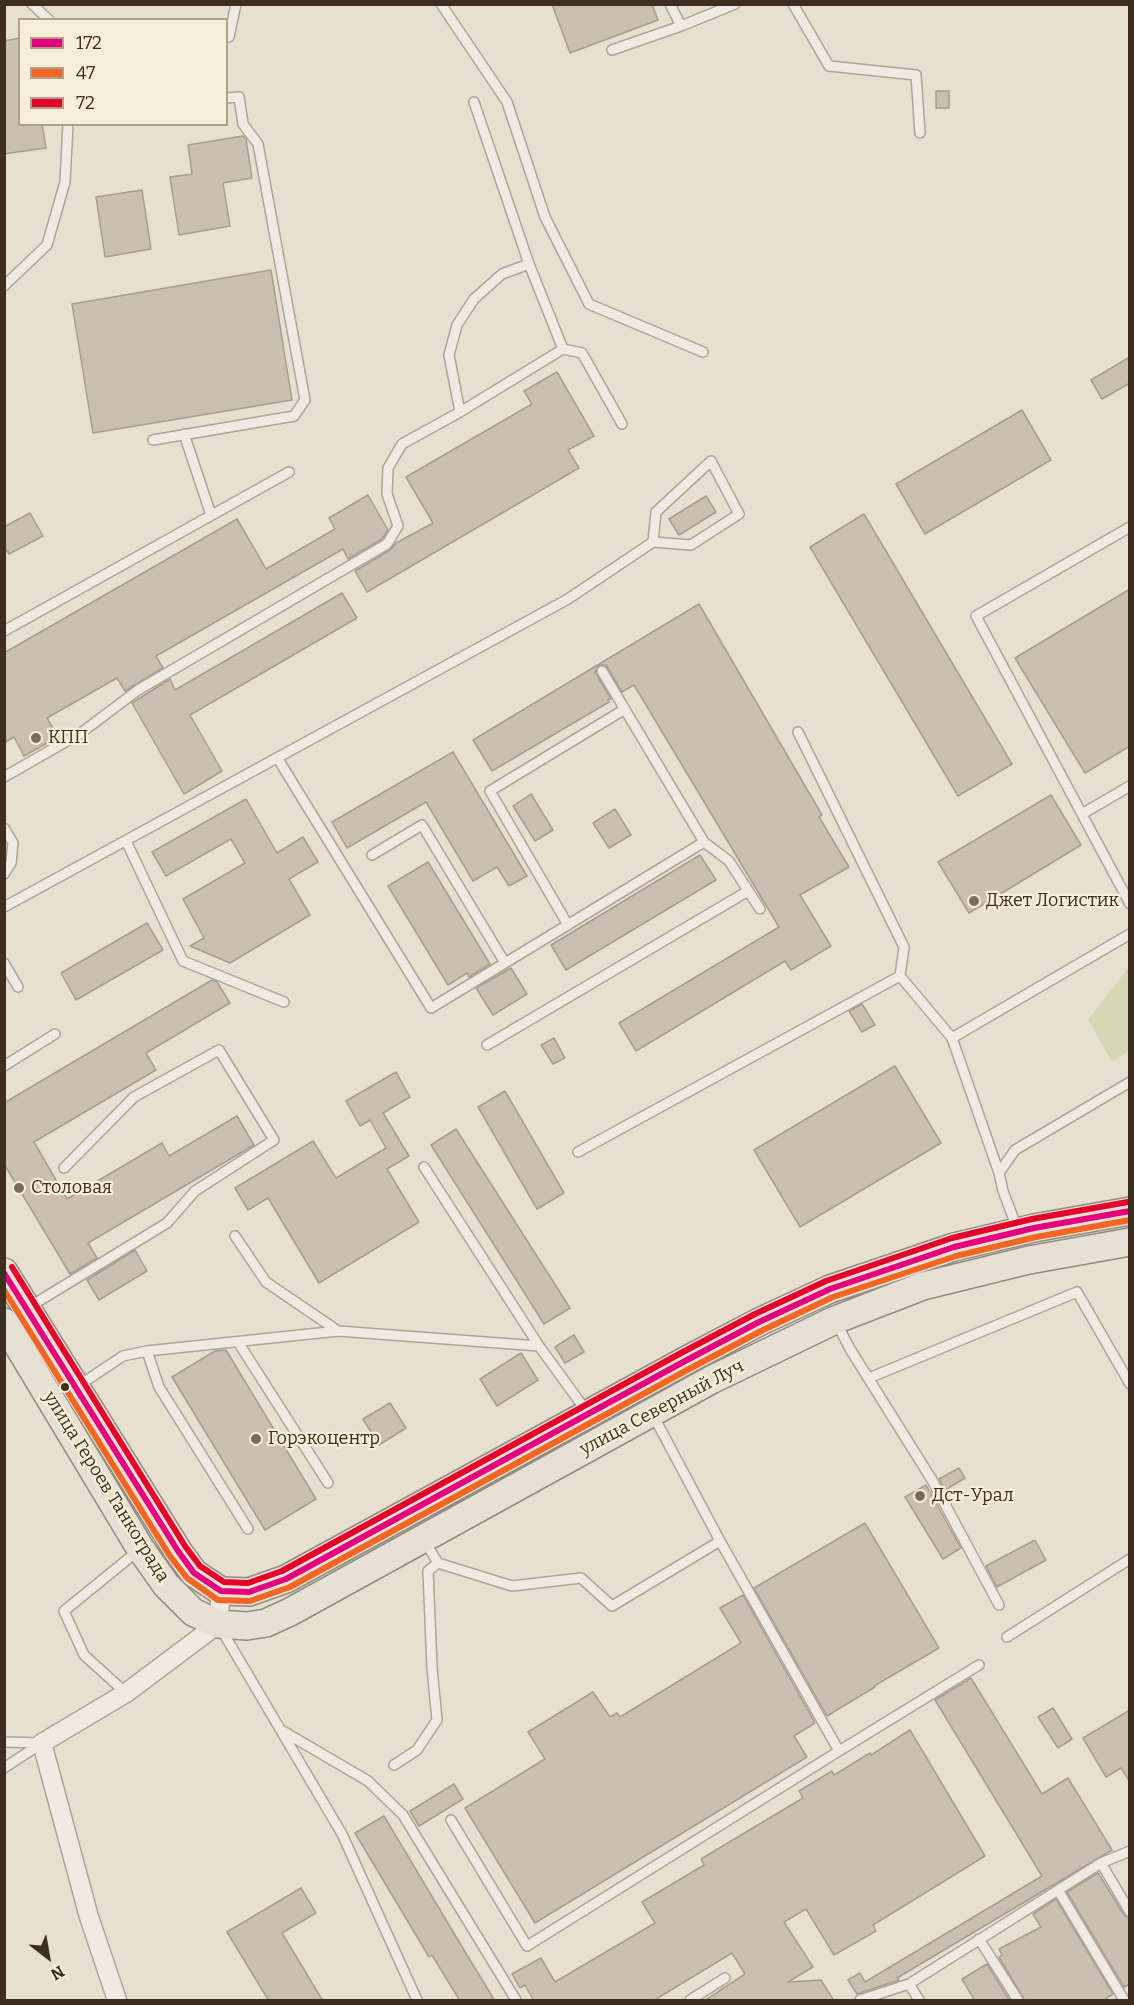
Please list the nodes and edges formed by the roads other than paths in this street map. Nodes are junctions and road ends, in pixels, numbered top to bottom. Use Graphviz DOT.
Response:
graph roads {
  1 [pos="32,4"];
  2 [pos="236,4"];
  3 [pos="441,4"];
  4 [pos="670,4"];
  5 [pos="735,4"];
  6 [pos="793,4"];
  7 [pos="47,18"];
  8 [pos="681,26"];
  9 [pos="229,38"];
  10 [pos="612,50"];
  11 [pos="228,98"];
  12 [pos="474,102"];
  13 [pos="68,126"];
  14 [pos="920,133"];
  15 [pos="529,264"];
  16 [pos="4,286"];
  17 [pos="563,349"];
  18 [pos="703,352"];
  19 [pos="460,412"];
  20 [pos="622,424"];
  21 [pos="184,434"];
  22 [pos="153,440"];
  23 [pos="289,472"];
  24 [pos="211,515"];
  25 [pos="1130,527"];
  26 [pos="653,542"];
  27 [pos="4,631"];
  28 [pos="602,671"];
  29 [pos="625,709"];
  30 [pos="798,732"];
  31 [pos="278,759"];
  32 [pos="4,777"];
  33 [pos="1130,786"];
  34 [pos="1082,814"];
  35 [pos="4,828"];
  36 [pos="126,841"];
  37 [pos="704,842"];
  38 [pos="372,855"];
  39 [pos="4,874"];
  40 [pos="748,891"];
  41 [pos="1130,904"];
  42 [pos="4,907"];
  43 [pos="760,909"];
  44 [pos="568,925"];
  45 [pos="1130,934"];
  46 [pos="4,963"];
  47 [pos="505,963"];
  48 [pos="900,976"];
  49 [pos="18,987"];
  50 [pos="284,1002"];
  51 [pos="55,1034"];
  52 [pos="952,1038"];
  53 [pos="487,1045"];
  54 [pos="4,1066"];
  55 [pos="1130,1082"];
  56 [pos="578,1152"];
  57 [pos="424,1167"];
  58 [pos="64,1168"];
  59 [pos="999,1173"];
  60 [pos="1130,1212"];
  61 [pos="1018,1232"];
  62 [pos="235,1236"];
  63 [pos="1130,1242"];
  64 [pos="4,1272"];
  65 [pos="15,1315"];
  66 [pos="835,1320"];
  67 [pos="338,1331"];
  68 [pos="238,1342"];
  69 [pos="539,1346"];
  70 [pos="147,1351"];
  71 [pos="869,1378"];
  72 [pos="1130,1384"];
  73 [pos="76,1388"];
  74 [pos="652,1413"];
  75 [pos="588,1414"];
  76 [pos="328,1483"];
  77 [pos="248,1529"];
  78 [pos="423,1538"];
  79 [pos="720,1540"];
  80 [pos="140,1548"];
  81 [pos="1130,1559"];
  82 [pos="438,1563"];
  83 [pos="221,1591"];
  84 [pos="999,1605"];
  85 [pos="218,1624"];
  86 [pos="1007,1637"];
  87 [pos="979,1665"];
  88 [pos="126,1693"];
  89 [pos="279,1729"];
  90 [pos="4,1742"];
  91 [pos="42,1743"];
  92 [pos="839,1751"];
  93 [pos="394,1765"];
  94 [pos="4,1768"];
  95 [pos="451,1820"];
  96 [pos="1130,1851"];
  97 [pos="1101,1863"];
  98 [pos="1058,1890"];
  99 [pos="1130,1912"];
  100 [pos="979,1939"];
  101 [pos="725,1978"];
  102 [pos="909,1984"];
  103 [pos="862,2000"];
  104 [pos="117,2001"];
  105 [pos="417,2001"];
  106 [pos="516,2001"];
  107 [pos="690,2001"];
  108 [pos="919,2001"];
  109 [pos="1018,2001"];
  110 [pos="1124,2001"];
  1 -- 7 [label="lane"];
  2 -- 9 [label="lane"];
  3 -- 18 [label="lane"];
  4 -- 8 [label="lane"];
  5 -- 8 [label="lane"];
  6 -- 14 [label="lane"];
  8 -- 10 [label="lane"];
  11 -- 21 [label="lane"];
  12 -- 15 [label="lane"];
  13 -- 16 [label="lane"];
  15 -- 17 [label="lane"];
  15 -- 19 [label="lane"];
  17 -- 19 [label="lane"];
  17 -- 20 [label="lane"];
  19 -- 32 [label="lane"];
  21 -- 22 [label="lane"];
  21 -- 24 [label="lane"];
  23 -- 24 [label="lane"];
  24 -- 27 [label="lane"];
  25 -- 34 [label="lane"];
  26 -- 26 [label="lane"];
  26 -- 31 [label="lane"];
  28 -- 29 [label="lane"];
  29 -- 37 [label="lane"];
  29 -- 44 [label="lane"];
  30 -- 48 [label="lane"];
  31 -- 36 [label="lane"];
  31 -- 47 [label="lane"];
  33 -- 34 [label="lane"];
  34 -- 41 [label="lane"];
  35 -- 39 [label="lane"];
  36 -- 42 [label="lane"];
  36 -- 50 [label="lane"];
  37 -- 40 [label="lane"];
  37 -- 44 [label="lane"];
  38 -- 47 [label="lane"];
  40 -- 43 [label="lane"];
  40 -- 53 [label="lane"];
  44 -- 47 [label="lane"];
  45 -- 52 [label="lane"];
  46 -- 49 [label="lane"];
  48 -- 52 [label="lane"];
  48 -- 56 [label="lane"];
  51 -- 54 [label="lane"];
  52 -- 59 [label="lane"];
  55 -- 59 [label="lane"];
  57 -- 69 [label="lane"];
  58 -- 65 [label="lane"];
  59 -- 61 [label="lane"];
  60 -- 61 [label="main road, улица Северный Луч"];
  61 -- 75 [label="main road, улица Северный Луч"];
  62 -- 67 [label="lane"];
  63 -- 66 [label="main road, улица Северный Луч"];
  64 -- 65 [label="main road, улица Героев Танкограда"];
  65 -- 73 [label="main road, улица Героев Танкограда"];
  65 -- 80 [label="main road, улица Героев Танкограда"];
  66 -- 71 [label="lane"];
  66 -- 74 [label="main road, улица Северный Луч"];
  67 -- 68 [label="lane"];
  67 -- 69 [label="lane"];
  68 -- 70 [label="lane"];
  68 -- 76 [label="lane"];
  69 -- 75 [label="lane"];
  70 -- 73 [label="lane"];
  70 -- 77 [label="lane"];
  71 -- 72 [label="lane"];
  71 -- 84 [label="lane"];
  73 -- 83 [label="main road, улица Героев Танкограда"];
  74 -- 78 [label="main road, улица Северный Луч"];
  74 -- 79 [label="lane"];
  75 -- 83 [label="main road, улица Северный Луч"];
  78 -- 82 [label="lane"];
  78 -- 85 [label="main road, улица Северный Луч"];
  79 -- 82 [label="lane"];
  79 -- 92 [label="lane"];
  80 -- 85 [label="main road, улица Героев Танкограда"];
  80 -- 88 [label="lane"];
  81 -- 86 [label="lane"];
  82 -- 93 [label="lane"];
  83 -- 85 [label="street"];
  85 -- 88 [label="street"];
  85 -- 89 [label="lane"];
  87 -- 92 [label="lane"];
  88 -- 91 [label="street"];
  89 -- 105 [label="lane"];
  89 -- 106 [label="lane"];
  90 -- 91 [label="lane"];
  91 -- 94 [label="lane"];
  91 -- 104 [label="street"];
  92 -- 95 [label="lane"];
  96 -- 97 [label="lane"];
  97 -- 98 [label="lane"];
  97 -- 99 [label="lane"];
  98 -- 100 [label="lane"];
  98 -- 110 [label="lane"];
  100 -- 102 [label="lane"];
  100 -- 109 [label="lane"];
  101 -- 107 [label="lane"];
  102 -- 103 [label="lane"];
  102 -- 108 [label="lane"];
}
